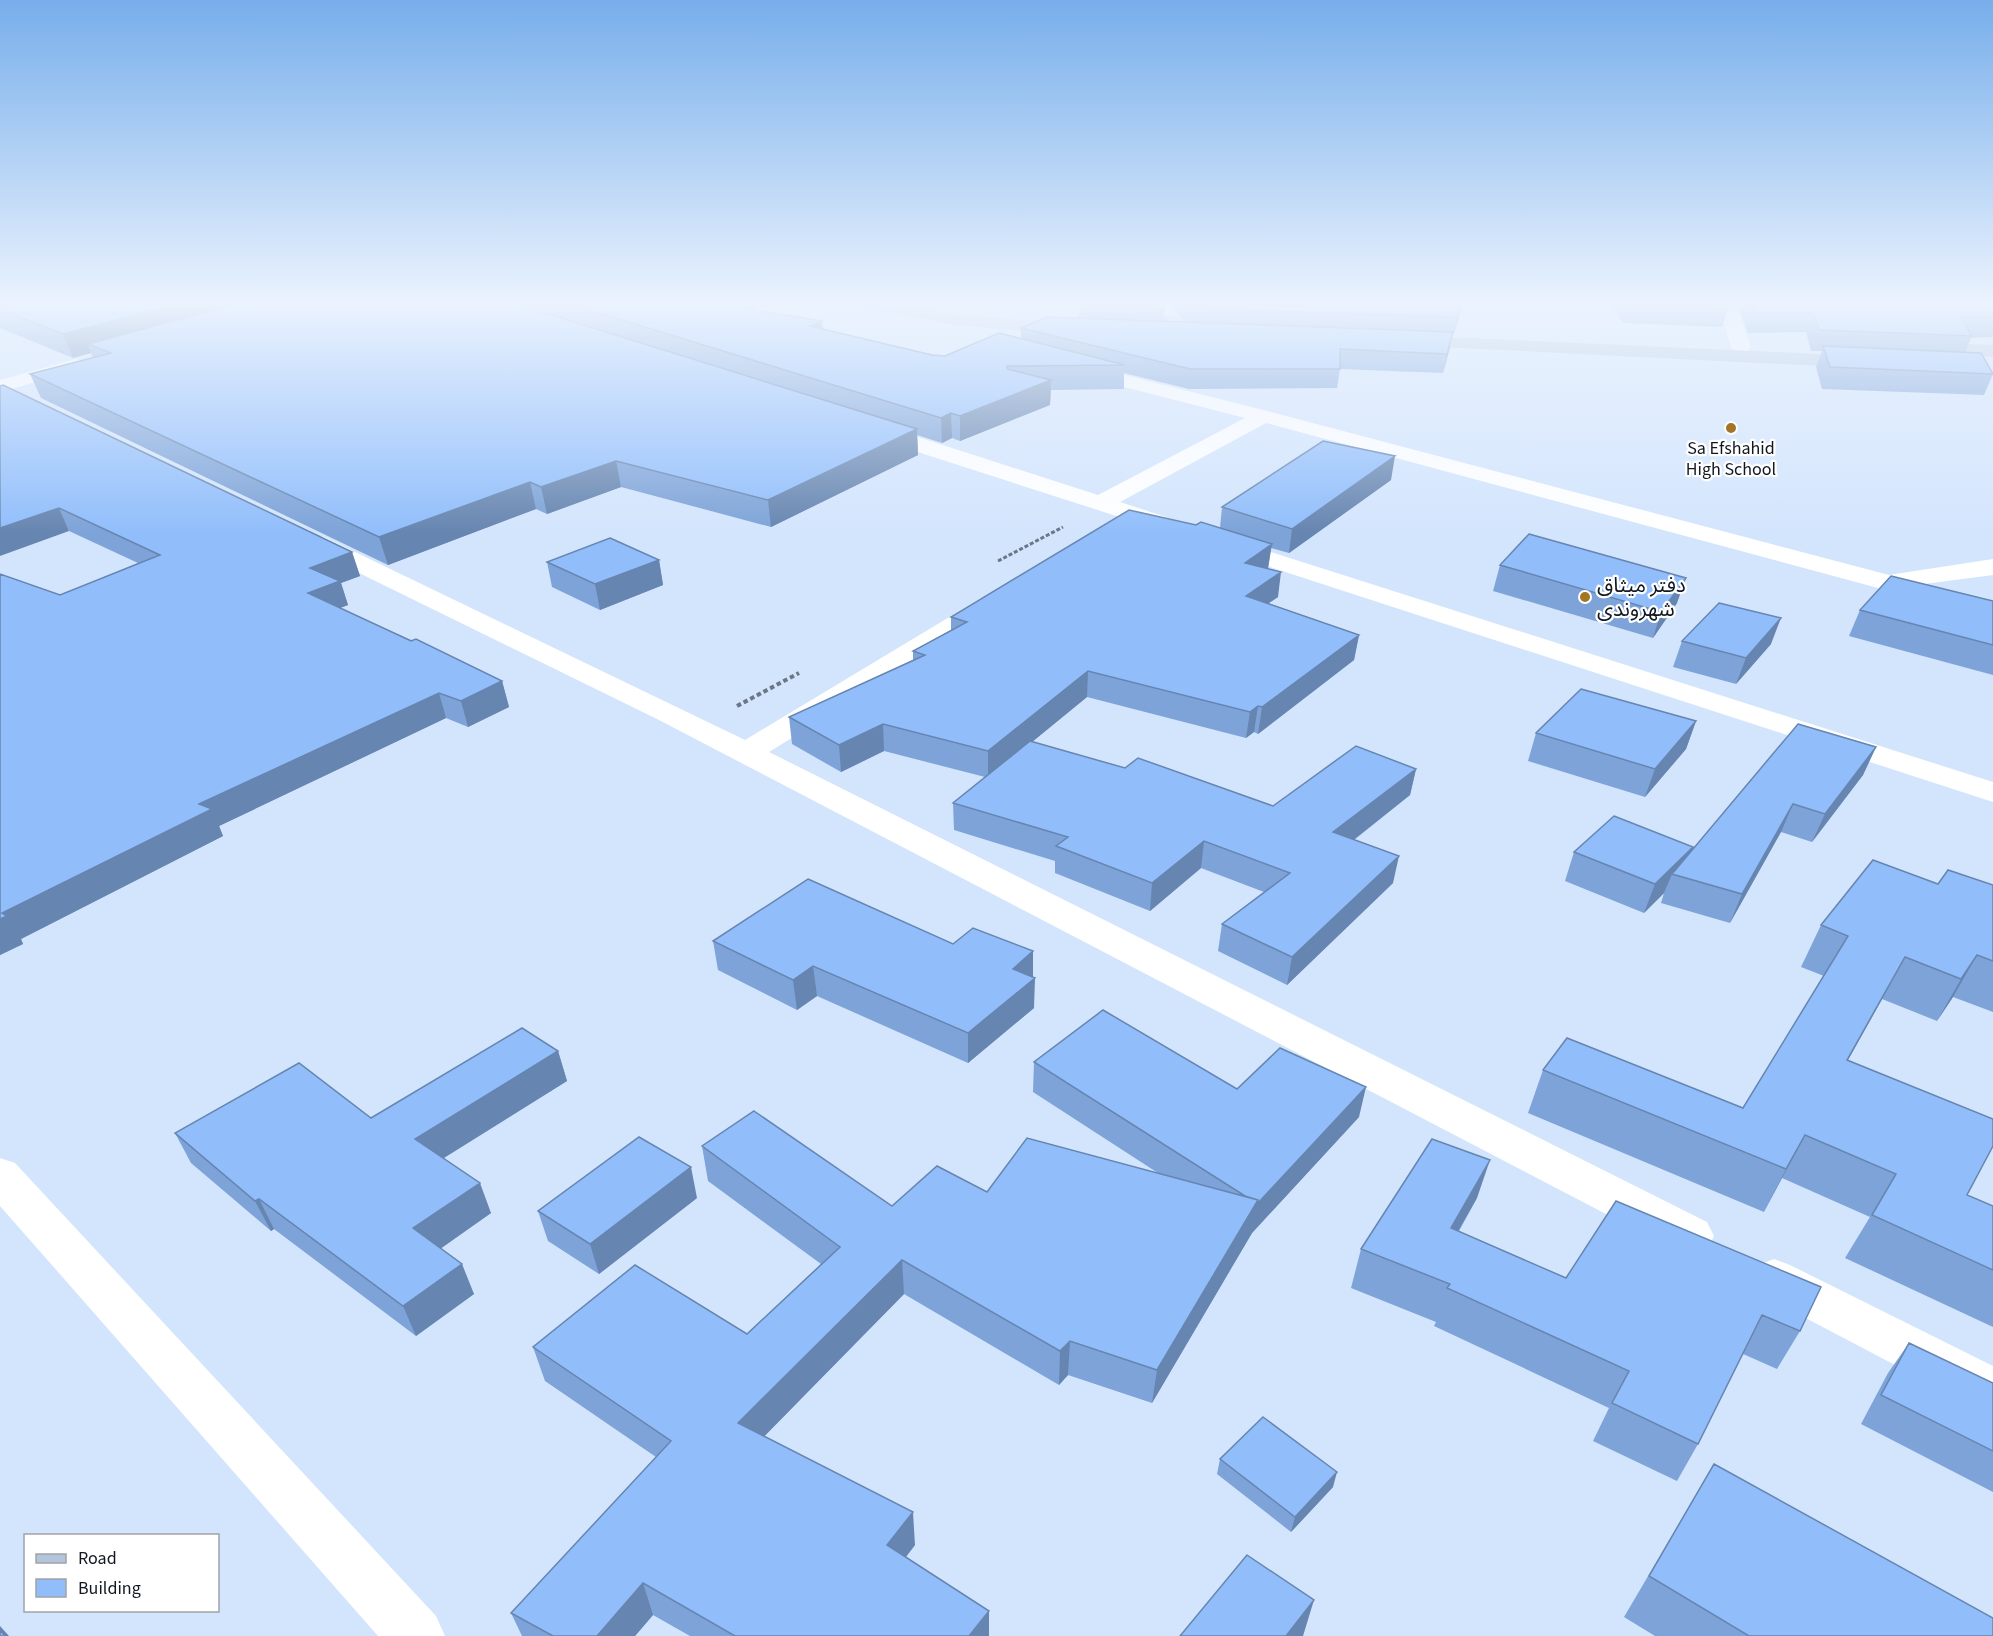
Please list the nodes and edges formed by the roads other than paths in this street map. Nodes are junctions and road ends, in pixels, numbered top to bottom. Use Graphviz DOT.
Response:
graph roads {
  1 [pos="26,380"];
  2 [pos="1124,380"];
  3 [pos="0,388"];
  4 [pos="43,410"];
  5 [pos="1264,416"];
  6 [pos="859,426"];
  7 [pos="1103,505"];
  8 [pos="1136,516"];
  9 [pos="287,528"];
  10 [pos="1106,534"];
  11 [pos="1993,567"];
  12 [pos="1885,582"];
  13 [pos="1016,589"];
  14 [pos="1993,611"];
  15 [pos="745,753"];
  16 [pos="1993,792"];
  17 [pos="0,1176"];
  18 [pos="1716,1249"];
  19 [pos="1748,1266"];
  20 [pos="1993,1391"];
  21 [pos="416,1636"];
  1 -- 3 [label="street"];
  2 -- 5 [label="street"];
  3 -- 4 [label="street"];
  5 -- 7 [label="street"];
  5 -- 12 [label="street"];
  6 -- 7 [label="street"];
  7 -- 8 [label="street"];
  8 -- 10 [label="street"];
  8 -- 16 [label="street"];
  9 -- 15 [label="street"];
  11 -- 12 [label="street"];
  12 -- 14 [label="street"];
  13 -- 15 [label="street"];
  15 -- 18 [label="street"];
  17 -- 21 [label="street"];
  19 -- 20 [label="street"];
}
